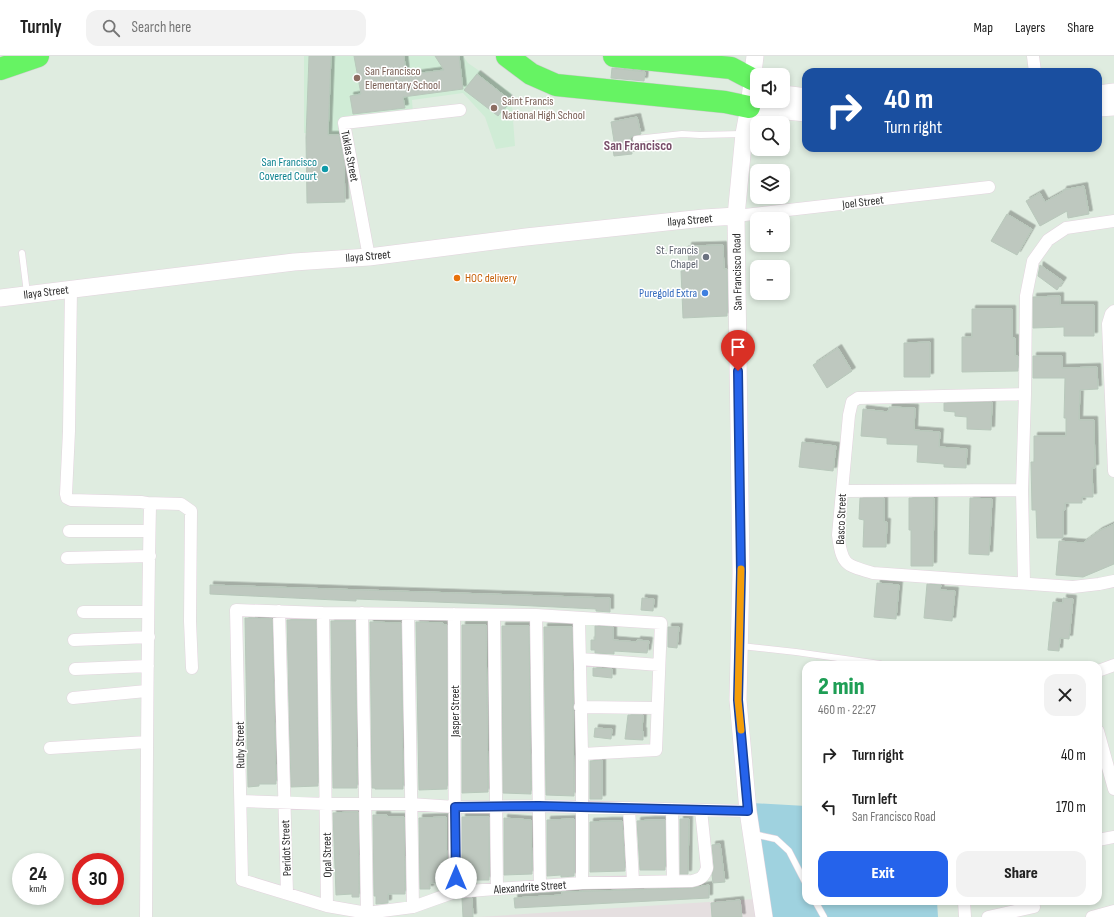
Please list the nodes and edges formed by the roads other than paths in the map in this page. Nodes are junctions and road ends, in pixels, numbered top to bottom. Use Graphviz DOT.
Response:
graph roads {
  1 [pos="38,56"];
  2 [pos="507,56"];
  3 [pos="614,56"];
  4 [pos="755,56"];
  5 [pos="1033,56"];
  6 [pos="755,68"];
  7 [pos="1034,68"];
  8 [pos="0,69"];
  9 [pos="750,78"];
  10 [pos="1114,92"];
  11 [pos="1102,94"];
  12 [pos="790,95"];
  13 [pos="802,96"];
  14 [pos="750,102"];
  15 [pos="1114,106"];
  16 [pos="749,107"];
  17 [pos="1102,108"];
  18 [pos="460,110"];
  19 [pos="802,113"];
  20 [pos="744,134"];
  21 [pos="636,140"];
  22 [pos="989,187"];
  23 [pos="736,216"];
  24 [pos="1114,221"];
  25 [pos="22,253"];
  26 [pos="369,257"];
  27 [pos="71,289"];
  28 [pos="27,294"];
  29 [pos="0,298"];
  30 [pos="1114,311"];
  31 [pos="1025,394"];
  32 [pos="1114,471"];
  33 [pos="842,490"];
  34 [pos="1022,490"];
  35 [pos="147,503"];
  36 [pos="69,531"];
  37 [pos="149,531"];
  38 [pos="150,556"];
  39 [pos="67,558"];
  40 [pos="1114,581"];
  41 [pos="1024,584"];
  42 [pos="279,611"];
  43 [pos="83,612"];
  44 [pos="148,612"];
  45 [pos="323,613"];
  46 [pos="362,613"];
  47 [pos="408,614"];
  48 [pos="454,614"];
  49 [pos="494,615"];
  50 [pos="536,615"];
  51 [pos="578,619"];
  52 [pos="148,637"];
  53 [pos="74,640"];
  54 [pos="739,646"];
  55 [pos="580,659"];
  56 [pos="859,661"];
  57 [pos="660,665"];
  58 [pos="1114,665"];
  59 [pos="148,666"];
  60 [pos="192,668"];
  61 [pos="75,669"];
  62 [pos="1102,670"];
  63 [pos="146,691"];
  64 [pos="73,698"];
  65 [pos="580,707"];
  66 [pos="657,708"];
  67 [pos="147,742"];
  68 [pos="1102,746"];
  69 [pos="50,748"];
  70 [pos="582,754"];
  71 [pos="1114,789"];
  72 [pos="241,801"];
  73 [pos="285,802"];
  74 [pos="365,803"];
  75 [pos="326,804"];
  76 [pos="410,804"];
  77 [pos="496,806"];
  78 [pos="539,806"];
  79 [pos="455,807"];
  80 [pos="581,807"];
  81 [pos="629,808"];
  82 [pos="672,809"];
  83 [pos="701,810"];
  84 [pos="748,811"];
  85 [pos="752,833"];
  86 [pos="1114,837"];
  87 [pos="1102,839"];
  88 [pos="802,877"];
  89 [pos="242,880"];
  90 [pos="673,881"];
  91 [pos="633,882"];
  92 [pos="582,883"];
  93 [pos="540,886"];
  94 [pos="497,889"];
  95 [pos="456,892"];
  96 [pos="287,893"];
  97 [pos="817,905"];
  98 [pos="964,905"];
  99 [pos="327,906"];
  100 [pos="413,907"];
  101 [pos="1034,908"];
  102 [pos="1114,911"];
  103 [pos="367,913"];
  104 [pos="146,917"];
  105 [pos="764,917"];
  106 [pos="824,917"];
  107 [pos="965,917"];
  108 [pos="988,917"];
  109 [pos="1092,917"];
  1 -- 8 [label="highway"];
  2 -- 16 [label="highway"];
  3 -- 9 [label="highway"];
  4 -- 6 [label="main road, San Francisco Road"];
  5 -- 7 [label="street"];
  10 -- 11 [label="main road"];
  12 -- 13 [label="main road"];
  14 -- 16 [label="main road, San Francisco Road"];
  15 -- 17 [label="main road"];
  16 -- 19 [label="main road"];
  16 -- 20 [label="main road, San Francisco Road"];
  18 -- 26 [label="street, Tuklas Street"];
  20 -- 21 [label="lane"];
  20 -- 23 [label="main road, San Francisco Road"];
  22 -- 23 [label="street, Joel Street"];
  23 -- 26 [label="main road, Ilaya Street"];
  23 -- 54 [label="main road, San Francisco Road"];
  24 -- 31 [label="street"];
  25 -- 28 [label="lane"];
  26 -- 27 [label="main road, Ilaya Street"];
  27 -- 28 [label="main road, Ilaya Street"];
  27 -- 35 [label="street"];
  28 -- 29 [label="main road, Ilaya Street"];
  30 -- 32 [label="street"];
  31 -- 33 [label="street, Basco Street"];
  31 -- 34 [label="street"];
  33 -- 34 [label="street"];
  33 -- 41 [label="street, Basco Street"];
  34 -- 41 [label="street"];
  35 -- 37 [label="street"];
  35 -- 60 [label="street"];
  36 -- 37 [label="street"];
  37 -- 38 [label="street"];
  38 -- 39 [label="street"];
  38 -- 44 [label="street"];
  40 -- 41 [label="street, Basco Street"];
  42 -- 45 [label="street"];
  42 -- 72 [label="street, Ruby Street"];
  42 -- 73 [label="street, Peridot Street"];
  43 -- 44 [label="street"];
  44 -- 52 [label="street"];
  45 -- 46 [label="street"];
  45 -- 75 [label="street, Opal Street"];
  46 -- 47 [label="street"];
  46 -- 74 [label="street"];
  47 -- 48 [label="street"];
  47 -- 76 [label="street"];
  48 -- 49 [label="street"];
  48 -- 79 [label="street, Jasper Street"];
  49 -- 50 [label="street"];
  49 -- 77 [label="street"];
  50 -- 51 [label="street"];
  50 -- 78 [label="street"];
  51 -- 55 [label="street"];
  51 -- 57 [label="street"];
  52 -- 53 [label="street"];
  52 -- 59 [label="street"];
  54 -- 56 [label="lane"];
  54 -- 84 [label="main road, San Francisco Road"];
  55 -- 57 [label="street"];
  55 -- 65 [label="street"];
  57 -- 66 [label="street"];
  58 -- 62 [label="street"];
  59 -- 61 [label="street"];
  59 -- 63 [label="street"];
  63 -- 64 [label="street"];
  63 -- 67 [label="street"];
  65 -- 66 [label="street"];
  65 -- 70 [label="street"];
  66 -- 70 [label="street"];
  67 -- 69 [label="street"];
  67 -- 104 [label="street"];
  68 -- 71 [label="street"];
  70 -- 80 [label="street"];
  72 -- 73 [label="street"];
  72 -- 89 [label="street, Ruby Street"];
  73 -- 75 [label="street"];
  73 -- 96 [label="street, Peridot Street"];
  74 -- 75 [label="street"];
  74 -- 76 [label="street"];
  74 -- 103 [label="street"];
  75 -- 99 [label="street, Opal Street"];
  76 -- 79 [label="street"];
  76 -- 100 [label="street"];
  77 -- 78 [label="street"];
  77 -- 79 [label="street"];
  77 -- 94 [label="street"];
  78 -- 80 [label="street"];
  78 -- 93 [label="street"];
  79 -- 95 [label="street, Jasper Street"];
  80 -- 81 [label="street"];
  80 -- 92 [label="street"];
  81 -- 82 [label="street"];
  81 -- 91 [label="street"];
  82 -- 83 [label="street"];
  82 -- 90 [label="street"];
  83 -- 84 [label="street"];
  83 -- 90 [label="street, Alexandrite Street"];
  84 -- 85 [label="main road, San Francisco Road"];
  85 -- 88 [label="lane"];
  85 -- 105 [label="main road, San Francisco Road"];
  86 -- 87 [label="street"];
  89 -- 96 [label="street, Alexandrite Street"];
  90 -- 91 [label="street, Alexandrite Street"];
  91 -- 92 [label="street, Alexandrite Street"];
  92 -- 93 [label="street, Alexandrite Street"];
  93 -- 94 [label="street, Alexandrite Street"];
  94 -- 95 [label="street, Alexandrite Street"];
  95 -- 100 [label="street, Alexandrite Street"];
  96 -- 99 [label="street, Alexandrite Street"];
  97 -- 106 [label="lane"];
  98 -- 107 [label="street"];
  99 -- 103 [label="street, Alexandrite Street"];
  100 -- 103 [label="street, Alexandrite Street"];
  101 -- 108 [label="street"];
  102 -- 109 [label="street"];
}
